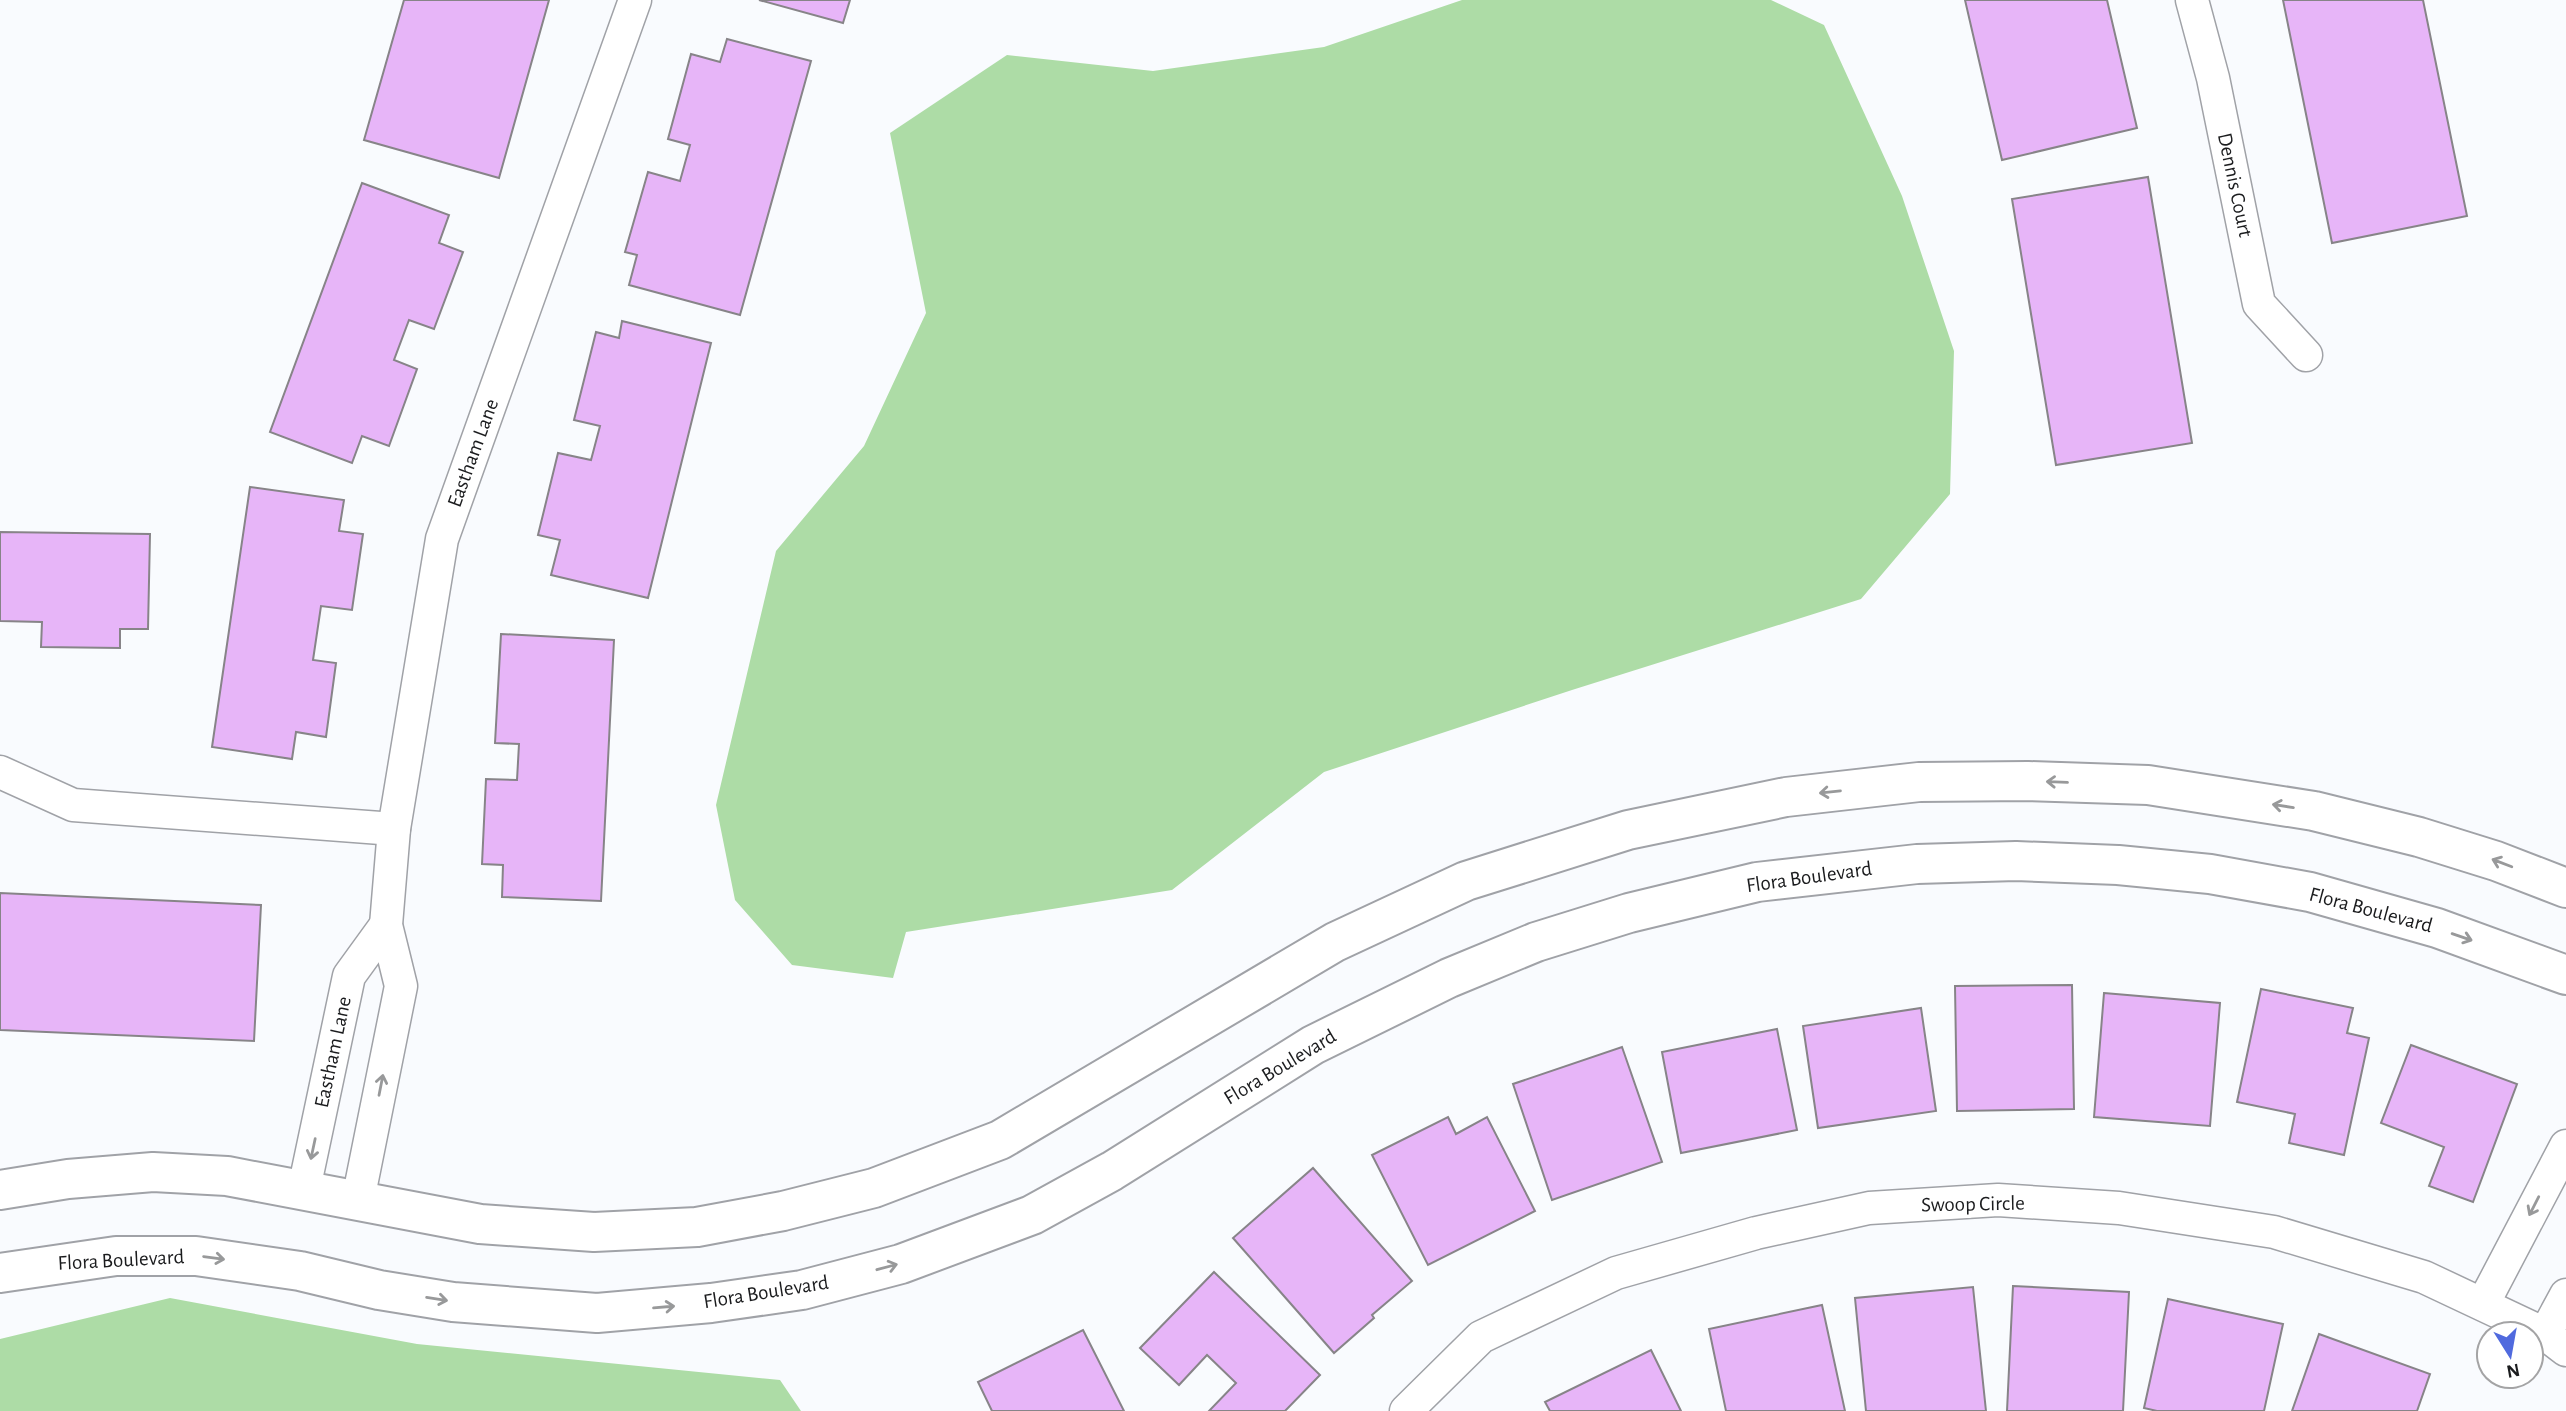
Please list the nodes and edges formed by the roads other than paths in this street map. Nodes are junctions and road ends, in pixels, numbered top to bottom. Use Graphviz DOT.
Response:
graph roads {
  1 [pos="635,0"];
  2 [pos="2192,0"];
  3 [pos="2306,355"];
  4 [pos="0,772"];
  5 [pos="394,829"];
  6 [pos="2566,888"];
  7 [pos="386,925"];
  8 [pos="2566,975"];
  9 [pos="2566,1146"];
  10 [pos="2558,1180"];
  11 [pos="304,1189"];
  12 [pos="0,1190"];
  13 [pos="358,1200"];
  14 [pos="0,1273"];
  15 [pos="2566,1295"];
  16 [pos="2483,1304"];
  17 [pos="2556,1342"];
  18 [pos="1406,1411"];
  1 -- 5 [label="street, Eastham Lane"];
  2 -- 3 [label="street, Dennis Court"];
  4 -- 5 [label="street"];
  5 -- 7 [label="street, Eastham Lane"];
  6 -- 13 [label="street, one-way"];
  7 -- 11 [label="street, Eastham Lane, one-way"];
  13 -- 7 [label="street, Eastham Lane, one-way"];
  14 -- 8 [label="street, Flora Boulevard, one-way"];
  9 -- 10 [label="street"];
  10 -- 16 [label="street, one-way"];
  11 -- 12 [label="street"];
  11 -- 13 [label="street"];
  15 -- 17 [label="street"];
  16 -- 17 [label="street, Swoop Circle"];
  16 -- 18 [label="street, Swoop Circle"];
}
